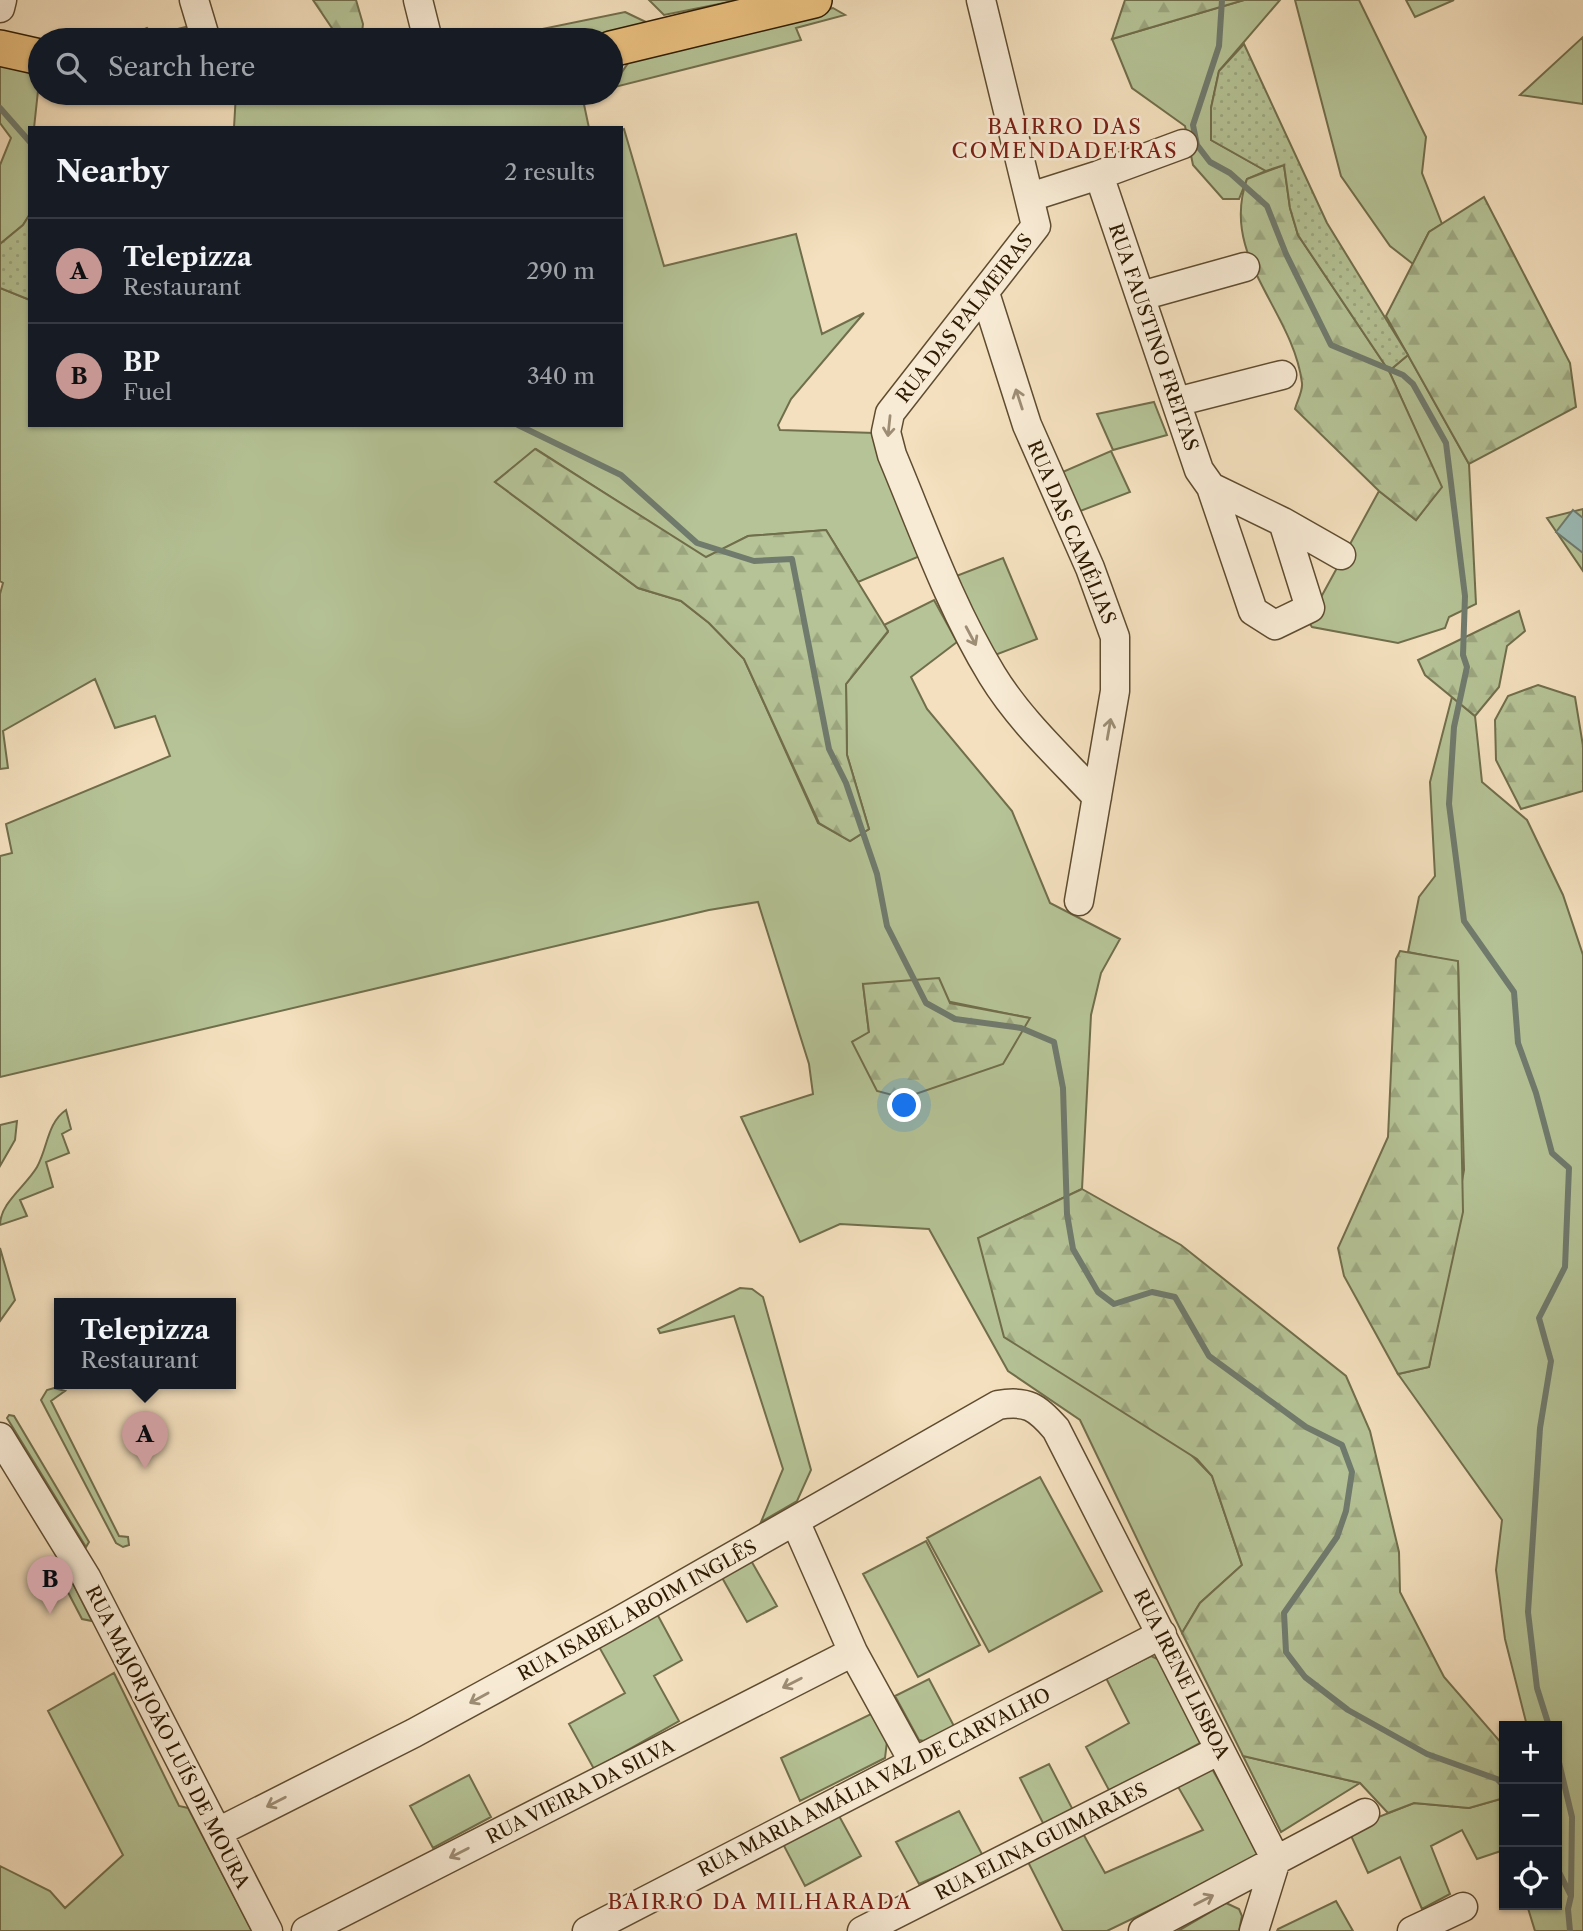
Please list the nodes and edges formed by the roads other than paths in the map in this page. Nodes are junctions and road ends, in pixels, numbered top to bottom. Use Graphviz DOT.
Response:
graph roads {
  1 [pos="2,0"];
  2 [pos="194,0"];
  3 [pos="418,0"];
  4 [pos="814,0"];
  5 [pos="981,0"];
  6 [pos="0,8"];
  7 [pos="202,28"];
  8 [pos="425,28"];
  9 [pos="623,46"];
  10 [pos="0,48"];
  11 [pos="28,54"];
  12 [pos="1183,145"];
  13 [pos="1099,175"];
  14 [pos="1030,197"];
  15 [pos="1245,267"];
  16 [pos="985,293"];
  17 [pos="1141,296"];
  18 [pos="1282,375"];
  19 [pos="1177,402"];
  20 [pos="1211,487"];
  21 [pos="1283,522"];
  22 [pos="1341,555"];
  23 [pos="1097,797"];
  24 [pos="1079,901"];
  25 [pos="1051,1423"];
  26 [pos="0,1437"];
  27 [pos="795,1521"];
  28 [pos="1162,1634"];
  29 [pos="853,1652"];
  30 [pos="1220,1750"];
  31 [pos="914,1761"];
  32 [pos="1365,1813"];
  33 [pos="218,1832"];
  34 [pos="1276,1860"];
  35 [pos="1463,1907"];
  36 [pos="268,1931"];
  37 [pos="306,1931"];
  38 [pos="587,1931"];
  39 [pos="862,1931"];
  40 [pos="1143,1931"];
  41 [pos="1254,1931"];
  42 [pos="1412,1931"];
  1 -- 6 [label="street"];
  2 -- 7 [label="street"];
  3 -- 8 [label="street"];
  4 -- 9 [label="main road"];
  5 -- 14 [label="street"];
  10 -- 11 [label="main road"];
  12 -- 13 [label="street"];
  13 -- 14 [label="street"];
  13 -- 17 [label="street, RUA FAUSTINO FREITAS"];
  14 -- 16 [label="street, RUA DAS PALMEIRAS"];
  15 -- 17 [label="street"];
  23 -- 16 [label="street, RUA DAS CAMÉLIAS, one-way"];
  16 -- 23 [label="street, RUA DAS PALMEIRAS, one-way"];
  17 -- 19 [label="street, RUA FAUSTINO FREITAS"];
  18 -- 19 [label="street"];
  19 -- 20 [label="street, RUA FAUSTINO FREITAS"];
  20 -- 21 [label="street"];
  20 -- 21 [label="street, RUA FAUSTINO FREITAS"];
  21 -- 22 [label="street"];
  23 -- 24 [label="street, RUA DAS CAMÉLIAS"];
  25 -- 27 [label="street, RUA ISABEL ABOIM INGLÊS"];
  25 -- 28 [label="street, RUA IRENE LISBOA"];
  26 -- 33 [label="street, RUA MAJOR JOÃO LUÍS DE MOURA"];
  27 -- 29 [label="street"];
  27 -- 33 [label="street, RUA ISABEL ABOIM INGLÊS, one-way"];
  28 -- 30 [label="street, RUA IRENE LISBOA"];
  28 -- 31 [label="street, RUA MARIA AMÁLIA VAZ DE CARVALHO"];
  29 -- 31 [label="street"];
  29 -- 37 [label="street, RUA VIEIRA DA SILVA, one-way"];
  30 -- 34 [label="street, RUA IRENE LISBOA"];
  30 -- 39 [label="street, RUA ELINA GUIMARÃES"];
  31 -- 38 [label="street, RUA MARIA AMÁLIA VAZ DE CARVALHO"];
  32 -- 34 [label="street"];
  33 -- 36 [label="street, RUA MAJOR JOÃO LUÍS DE MOURA"];
  40 -- 34 [label="street, one-way"];
  34 -- 41 [label="street"];
  35 -- 42 [label="street"];
}
